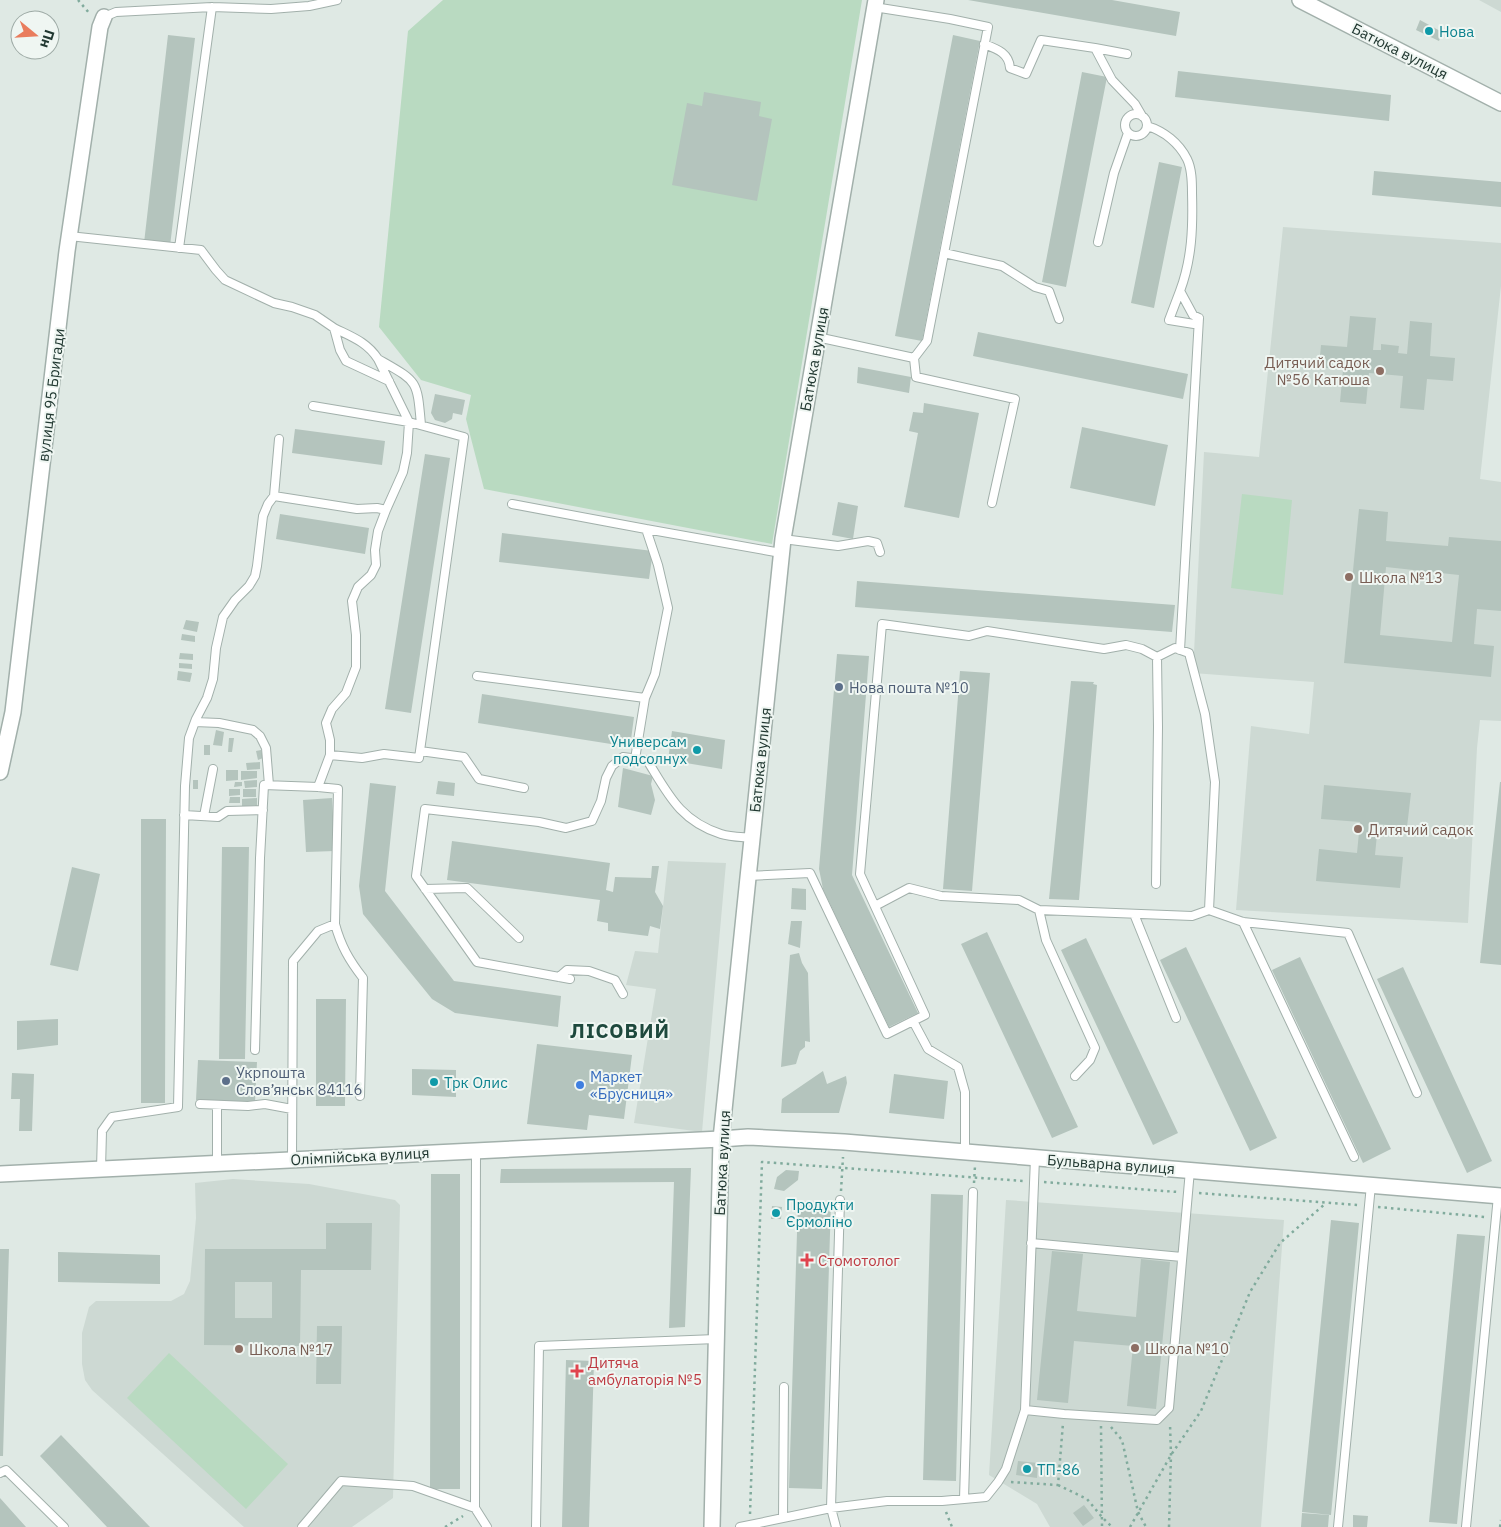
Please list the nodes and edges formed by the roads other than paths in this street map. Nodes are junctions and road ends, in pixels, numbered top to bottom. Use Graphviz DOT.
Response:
graph roads {
  1 [pos="337,0"];
  2 [pos="1300,0"];
  3 [pos="875,3"];
  4 [pos="212,7"];
  5 [pos="104,17"];
  6 [pos="984,44"];
  7 [pos="1095,48"];
  8 [pos="1127,54"];
  9 [pos="1501,102"];
  10 [pos="1142,116"];
  11 [pos="1147,126"];
  12 [pos="1128,133"];
  13 [pos="69,236"];
  14 [pos="1098,242"];
  15 [pos="179,248"];
  16 [pos="944,253"];
  17 [pos="1180,291"];
  18 [pos="1199,318"];
  19 [pos="1059,319"];
  20 [pos="334,328"];
  21 [pos="817,337"];
  22 [pos="914,358"];
  23 [pos="378,359"];
  24 [pos="389,382"];
  25 [pos="313,406"];
  26 [pos="409,422"];
  27 [pos="421,426"];
  28 [pos="279,439"];
  29 [pos="274,496"];
  30 [pos="992,503"];
  31 [pos="512,504"];
  32 [pos="386,510"];
  33 [pos="646,529"];
  34 [pos="782,546"];
  35 [pos="880,552"];
  36 [pos="1180,650"];
  37 [pos="1157,657"];
  38 [pos="476,676"];
  39 [pos="645,698"];
  40 [pos="195,722"];
  41 [pos="420,751"];
  42 [pos="330,755"];
  43 [pos="635,759"];
  44 [pos="214,769"];
  45 [pos="0,772"];
  46 [pos="270,785"];
  47 [pos="318,787"];
  48 [pos="524,788"];
  49 [pos="263,810"];
  50 [pos="184,815"];
  51 [pos="204,816"];
  52 [pos="752,838"];
  53 [pos="748,876"];
  54 [pos="1156,884"];
  55 [pos="425,889"];
  56 [pos="875,906"];
  57 [pos="1039,910"];
  58 [pos="1208,910"];
  59 [pos="1134,914"];
  60 [pos="1243,922"];
  61 [pos="335,924"];
  62 [pos="519,938"];
  63 [pos="559,977"];
  64 [pos="570,979"];
  65 [pos="623,994"];
  66 [pos="1176,1018"];
  67 [pos="913,1021"];
  68 [pos="255,1050"];
  69 [pos="1075,1076"];
  70 [pos="1417,1093"];
  71 [pos="360,1096"];
  72 [pos="200,1104"];
  73 [pos="217,1105"];
  74 [pos="292,1108"];
  75 [pos="721,1139"];
  76 [pos="476,1151"];
  77 [pos="970,1153"];
  78 [pos="1354,1157"];
  79 [pos="1035,1158"];
  80 [pos="292,1159"];
  81 [pos="217,1164"];
  82 [pos="100,1169"];
  83 [pos="1190,1170"];
  84 [pos="0,1174"];
  85 [pos="1371,1185"];
  86 [pos="973,1192"];
  87 [pos="1500,1196"];
  88 [pos="840,1200"];
  89 [pos="1031,1243"];
  90 [pos="1182,1257"];
  91 [pos="716,1339"];
  92 [pos="784,1387"];
  93 [pos="1024,1410"];
  94 [pos="0,1473"];
  95 [pos="964,1499"];
  96 [pos="475,1508"];
  97 [pos="831,1508"];
  98 [pos="783,1518"];
  99 [pos="64,1527"];
  100 [pos="302,1527"];
  101 [pos="487,1527"];
  102 [pos="536,1527"];
  103 [pos="712,1527"];
  104 [pos="740,1527"];
  105 [pos="836,1527"];
  106 [pos="1338,1527"];
  107 [pos="1466,1527"];
  1 -- 4 [label="lane"];
  2 -- 9 [label="street, Батюка вулиця"];
  3 -- 6 [label="lane"];
  3 -- 21 [label="street, Батюка вулиця"];
  4 -- 5 [label="lane"];
  4 -- 15 [label="lane"];
  5 -- 13 [label="street, вулиця 95 Бригади"];
  6 -- 7 [label="lane"];
  6 -- 16 [label="lane"];
  7 -- 8 [label="lane"];
  7 -- 10 [label="lane"];
  10 -- 11 [label="lane"];
  10 -- 12 [label="lane"];
  11 -- 12 [label="lane"];
  11 -- 17 [label="lane"];
  12 -- 14 [label="lane"];
  13 -- 15 [label="lane"];
  13 -- 45 [label="street, вулиця 95 Бригади"];
  15 -- 20 [label="lane"];
  16 -- 19 [label="lane"];
  16 -- 22 [label="lane"];
  17 -- 18 [label="lane"];
  17 -- 18 [label="lane"];
  18 -- 36 [label="lane"];
  20 -- 23 [label="lane"];
  20 -- 24 [label="lane"];
  21 -- 22 [label="lane"];
  21 -- 34 [label="street, Батюка вулиця"];
  22 -- 30 [label="lane"];
  23 -- 24 [label="lane"];
  23 -- 27 [label="lane"];
  24 -- 26 [label="lane"];
  25 -- 26 [label="lane"];
  26 -- 27 [label="lane"];
  26 -- 32 [label="lane"];
  27 -- 41 [label="lane"];
  28 -- 29 [label="lane"];
  29 -- 32 [label="lane"];
  29 -- 40 [label="lane"];
  31 -- 33 [label="lane"];
  32 -- 42 [label="lane"];
  33 -- 34 [label="lane"];
  33 -- 39 [label="lane"];
  34 -- 35 [label="lane"];
  34 -- 52 [label="street, Батюка вулиця"];
  36 -- 37 [label="lane"];
  36 -- 58 [label="lane"];
  37 -- 54 [label="lane"];
  37 -- 56 [label="lane"];
  38 -- 39 [label="lane"];
  39 -- 43 [label="lane"];
  40 -- 46 [label="lane"];
  40 -- 50 [label="lane"];
  41 -- 42 [label="lane"];
  41 -- 48 [label="lane"];
  42 -- 47 [label="lane"];
  43 -- 52 [label="lane"];
  43 -- 55 [label="lane"];
  44 -- 51 [label="lane"];
  46 -- 47 [label="lane"];
  46 -- 49 [label="lane"];
  47 -- 61 [label="lane"];
  49 -- 51 [label="lane"];
  49 -- 68 [label="lane"];
  50 -- 51 [label="lane"];
  50 -- 82 [label="lane"];
  52 -- 53 [label="street, Батюка вулиця"];
  53 -- 67 [label="lane"];
  53 -- 75 [label="street, Батюка вулиця"];
  55 -- 62 [label="lane"];
  55 -- 63 [label="lane"];
  56 -- 57 [label="lane"];
  56 -- 67 [label="lane"];
  57 -- 59 [label="lane"];
  57 -- 69 [label="lane"];
  58 -- 59 [label="lane"];
  58 -- 60 [label="lane"];
  59 -- 66 [label="lane"];
  60 -- 70 [label="lane"];
  60 -- 78 [label="lane"];
  61 -- 71 [label="lane"];
  61 -- 74 [label="lane"];
  63 -- 64 [label="lane"];
  63 -- 65 [label="lane"];
  67 -- 77 [label="lane"];
  72 -- 73 [label="lane"];
  73 -- 74 [label="lane"];
  73 -- 81 [label="lane"];
  74 -- 80 [label="lane"];
  75 -- 76 [label="street, Олімпійська вулиця"];
  75 -- 77 [label="street, Бульварна вулиця"];
  75 -- 91 [label="street, Батюка вулиця"];
  76 -- 80 [label="street, Олімпійська вулиця"];
  76 -- 96 [label="lane"];
  77 -- 79 [label="street, Бульварна вулиця"];
  79 -- 83 [label="street, Бульварна вулиця"];
  79 -- 89 [label="lane"];
  80 -- 81 [label="street, Олімпійська вулиця"];
  81 -- 82 [label="street, Олімпійська вулиця"];
  82 -- 84 [label="street, Олімпійська вулиця"];
  83 -- 85 [label="street, Бульварна вулиця"];
  83 -- 90 [label="lane"];
  85 -- 87 [label="street, Бульварна вулиця"];
  85 -- 106 [label="lane"];
  86 -- 95 [label="lane"];
  87 -- 107 [label="lane"];
  88 -- 97 [label="lane"];
  89 -- 90 [label="lane"];
  89 -- 93 [label="lane"];
  90 -- 93 [label="lane"];
  91 -- 102 [label="lane"];
  91 -- 103 [label="street, Батюка вулиця"];
  92 -- 98 [label="lane"];
  93 -- 95 [label="lane"];
  94 -- 99 [label="lane"];
  95 -- 97 [label="lane"];
  96 -- 100 [label="lane"];
  96 -- 101 [label="lane"];
  97 -- 98 [label="lane"];
  97 -- 105 [label="lane"];
  98 -- 104 [label="lane"];
}
